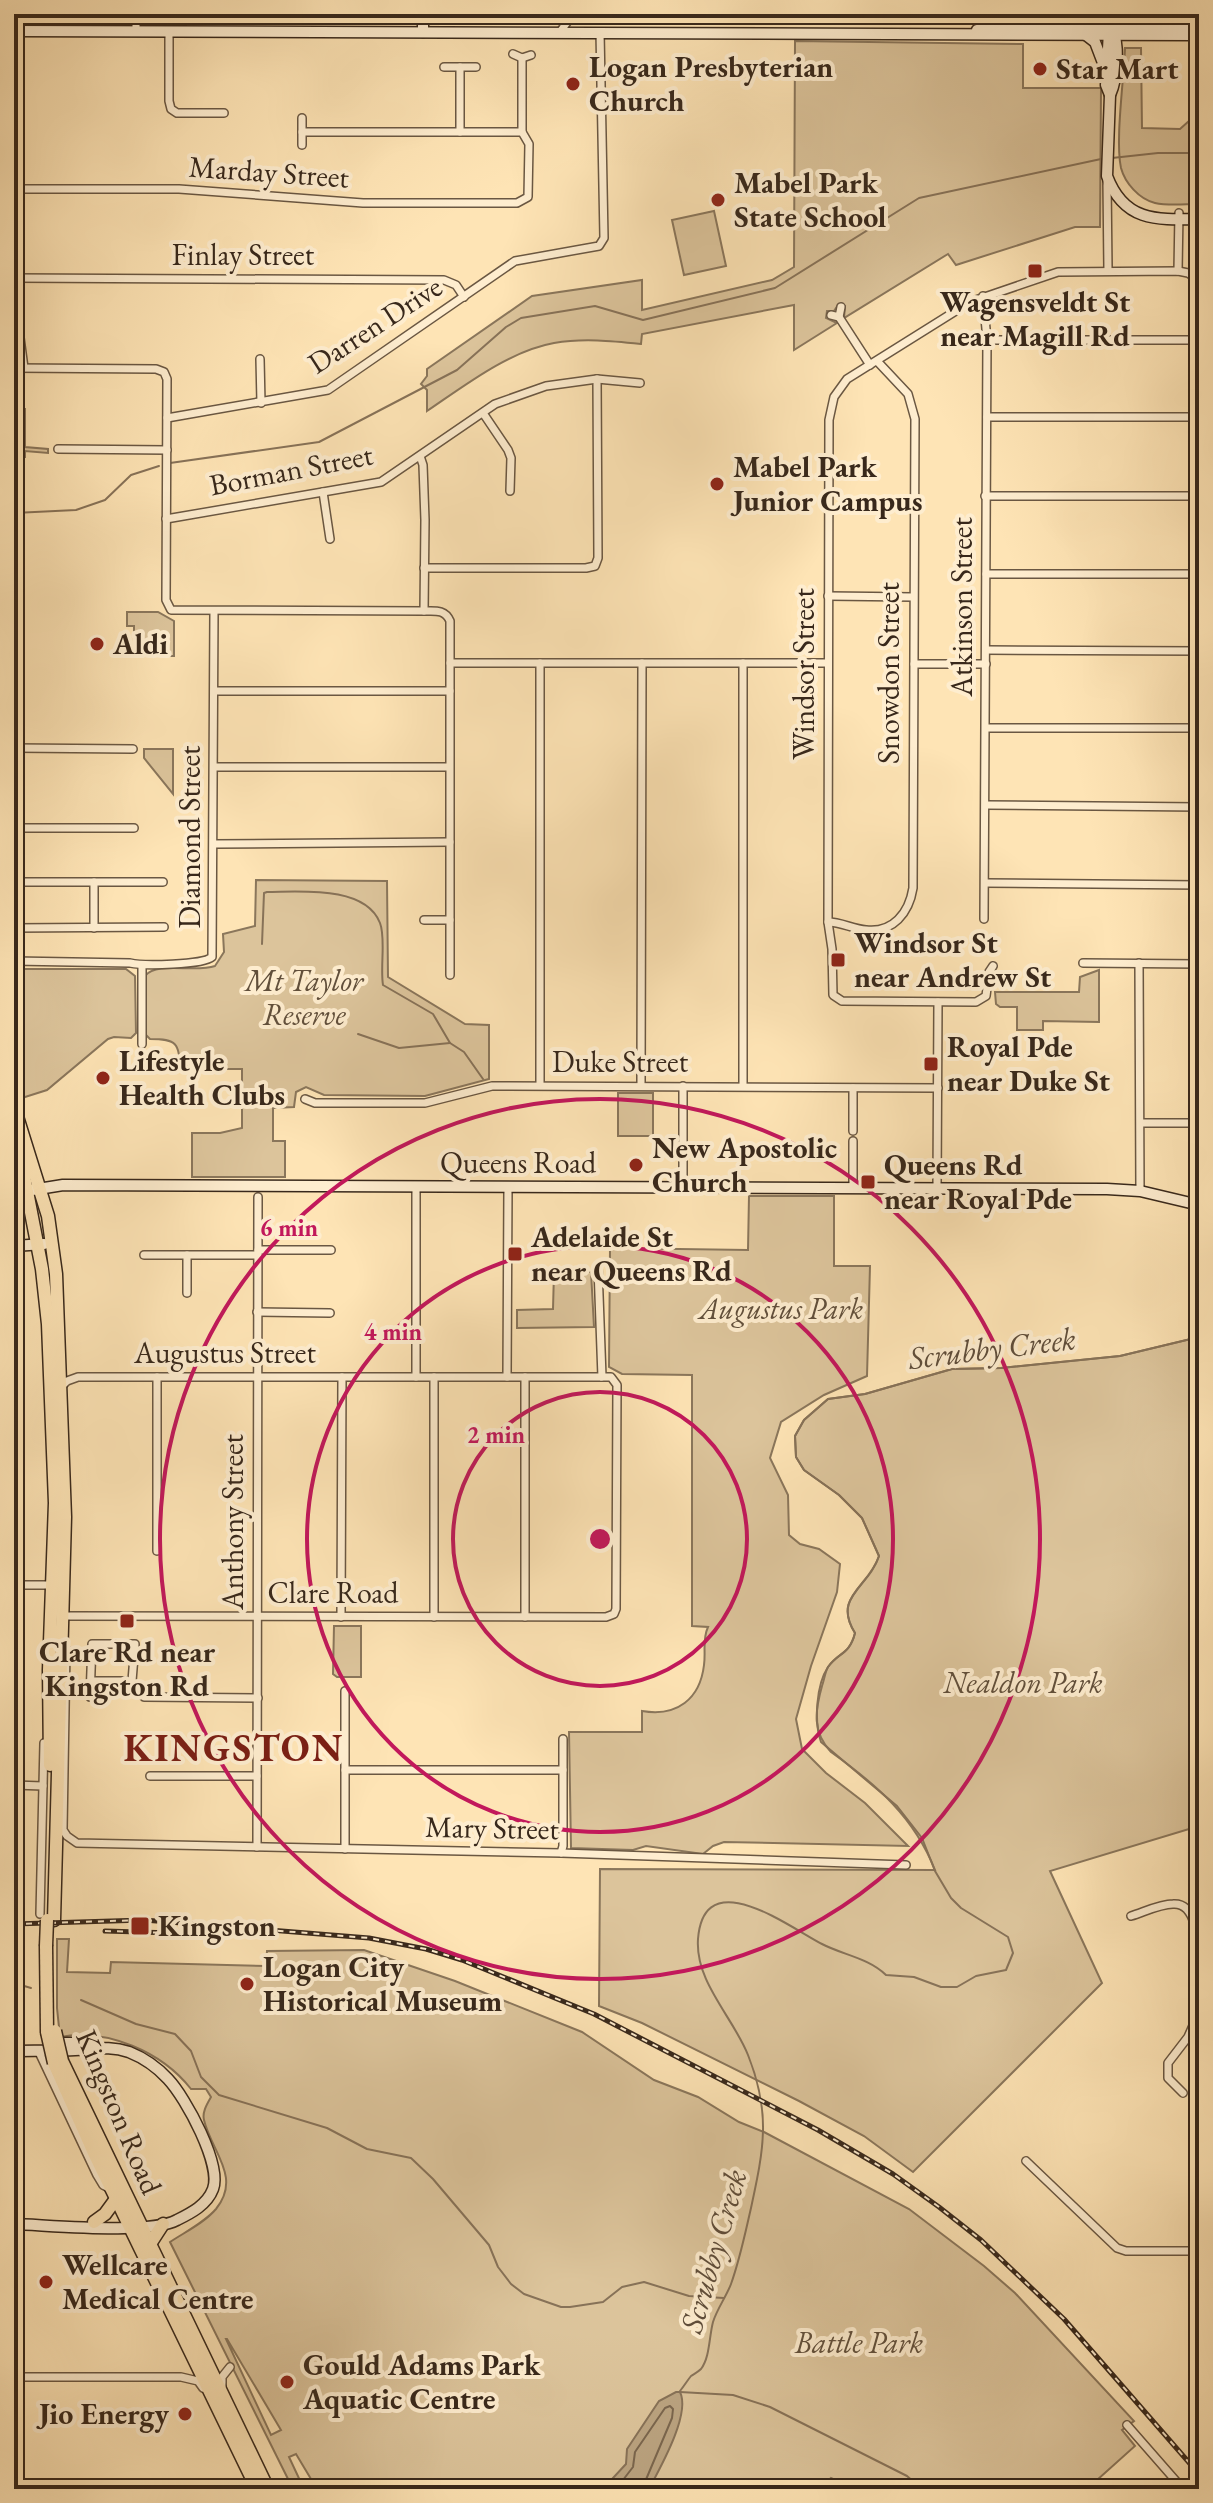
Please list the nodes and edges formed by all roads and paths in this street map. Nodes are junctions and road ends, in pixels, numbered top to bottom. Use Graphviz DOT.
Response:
graph roads {
  1 [pos="136,14"];
  2 [pos="423,14"];
  3 [pos="574,14"];
  4 [pos="1199,25"];
  5 [pos="14,31"];
  6 [pos="136,31"];
  7 [pos="169,31"];
  8 [pos="423,32"];
  9 [pos="560,32"];
  10 [pos="584,32"];
  11 [pos="600,32"];
  12 [pos="1111,32"];
  13 [pos="953,33"];
  14 [pos="1086,35"];
  15 [pos="1199,35"];
  16 [pos="513,54"];
  17 [pos="531,55"];
  18 [pos="522,58"];
  19 [pos="444,67"];
  20 [pos="460,67"];
  21 [pos="476,67"];
  22 [pos="1106,73"];
  23 [pos="1110,95"];
  24 [pos="224,113"];
  25 [pos="302,118"];
  26 [pos="302,132"];
  27 [pos="460,132"];
  28 [pos="524,133"];
  29 [pos="302,145"];
  30 [pos="1108,172"];
  31 [pos="14,189"];
  32 [pos="1179,216"];
  33 [pos="1199,216"];
  34 [pos="1108,270"];
  35 [pos="1178,271"];
  36 [pos="14,278"];
  37 [pos="1199,280"];
  38 [pos="14,293"];
  39 [pos="983,296"];
  40 [pos="464,297"];
  41 [pos="841,307"];
  42 [pos="987,340"];
  43 [pos="1199,340"];
  44 [pos="260,359"];
  45 [pos="873,363"];
  46 [pos="14,368"];
  47 [pos="24,368"];
  48 [pos="597,379"];
  49 [pos="640,383"];
  50 [pos="261,403"];
  51 [pos="483,413"];
  52 [pos="987,417"];
  53 [pos="1199,417"];
  54 [pos="167,418"];
  55 [pos="58,449"];
  56 [pos="167,450"];
  57 [pos="420,456"];
  58 [pos="510,491"];
  59 [pos="323,492"];
  60 [pos="985,496"];
  61 [pos="1199,496"];
  62 [pos="166,519"];
  63 [pos="330,539"];
  64 [pos="424,568"];
  65 [pos="986,574"];
  66 [pos="1199,574"];
  67 [pos="828,596"];
  68 [pos="913,597"];
  69 [pos="214,611"];
  70 [pos="424,611"];
  71 [pos="986,650"];
  72 [pos="1199,651"];
  73 [pos="450,663"];
  74 [pos="540,663"];
  75 [pos="642,663"];
  76 [pos="743,663"];
  77 [pos="828,663"];
  78 [pos="914,664"];
  79 [pos="986,664"];
  80 [pos="214,691"];
  81 [pos="450,691"];
  82 [pos="986,728"];
  83 [pos="1199,728"];
  84 [pos="14,748"];
  85 [pos="133,749"];
  86 [pos="214,767"];
  87 [pos="449,767"];
  88 [pos="986,805"];
  89 [pos="1199,807"];
  90 [pos="14,828"];
  91 [pos="134,828"];
  92 [pos="450,842"];
  93 [pos="214,844"];
  94 [pos="14,882"];
  95 [pos="94,882"];
  96 [pos="163,882"];
  97 [pos="985,883"];
  98 [pos="1199,885"];
  99 [pos="984,919"];
  100 [pos="424,920"];
  101 [pos="450,920"];
  102 [pos="828,922"];
  103 [pos="164,927"];
  104 [pos="14,928"];
  105 [pos="94,928"];
  106 [pos="14,961"];
  107 [pos="1083,963"];
  108 [pos="1139,963"];
  109 [pos="1199,964"];
  110 [pos="142,966"];
  111 [pos="993,966"];
  112 [pos="450,975"];
  113 [pos="938,1002"];
  114 [pos="142,1044"];
  115 [pos="540,1085"];
  116 [pos="641,1086"];
  117 [pos="683,1086"];
  118 [pos="743,1086"];
  119 [pos="853,1088"];
  120 [pos="938,1088"];
  121 [pos="305,1099"];
  122 [pos="14,1107"];
  123 [pos="1141,1123"];
  124 [pos="1199,1123"];
  125 [pos="853,1131"];
  126 [pos="853,1141"];
  127 [pos="14,1142"];
  128 [pos="416,1187"];
  129 [pos="508,1187"];
  130 [pos="683,1187"];
  131 [pos="41,1188"];
  132 [pos="853,1188"];
  133 [pos="937,1188"];
  134 [pos="27,1191"];
  135 [pos="1140,1191"];
  136 [pos="258,1197"];
  137 [pos="1199,1205"];
  138 [pos="53,1243"];
  139 [pos="38,1245"];
  140 [pos="14,1246"];
  141 [pos="331,1250"];
  142 [pos="258,1252"];
  143 [pos="144,1255"];
  144 [pos="187,1255"];
  145 [pos="598,1268"];
  146 [pos="187,1293"];
  147 [pos="257,1312"];
  148 [pos="330,1313"];
  149 [pos="60,1364"];
  150 [pos="78,1377"];
  151 [pos="157,1377"];
  152 [pos="256,1377"];
  153 [pos="342,1377"];
  154 [pos="416,1377"];
  155 [pos="434,1377"];
  156 [pos="507,1377"];
  157 [pos="525,1377"];
  158 [pos="607,1377"];
  159 [pos="60,1389"];
  160 [pos="157,1551"];
  161 [pos="64,1563"];
  162 [pos="14,1585"];
  163 [pos="53,1585"];
  164 [pos="57,1616"];
  165 [pos="257,1617"];
  166 [pos="341,1617"];
  167 [pos="434,1617"];
  168 [pos="525,1617"];
  169 [pos="62,1644"];
  170 [pos="49,1670"];
  171 [pos="92,1681"];
  172 [pos="132,1681"];
  173 [pos="345,1691"];
  174 [pos="90,1697"];
  175 [pos="258,1698"];
  176 [pos="563,1739"];
  177 [pos="345,1770"];
  178 [pos="563,1770"];
  179 [pos="150,1776"];
  180 [pos="257,1776"];
  181 [pos="14,1785"];
  182 [pos="43,1786"];
  183 [pos="257,1847"];
  184 [pos="345,1849"];
  185 [pos="561,1853"];
  186 [pos="906,1865"];
  187 [pos="1131,1916"];
  188 [pos="47,1918"];
  189 [pos="1199,1973"];
  190 [pos="1199,2012"];
  191 [pos="14,2044"];
  192 [pos="96,2047"];
  193 [pos="38,2050"];
  194 [pos="14,2051"];
  195 [pos="58,2062"];
  196 [pos="1183,2093"];
  197 [pos="1026,2161"];
  198 [pos="114,2194"];
  199 [pos="183,2215"];
  200 [pos="94,2222"];
  201 [pos="14,2224"];
  202 [pos="133,2224"];
  203 [pos="163,2224"];
  204 [pos="74,2225"];
  205 [pos="150,2244"];
  206 [pos="1199,2251"];
  207 [pos="199,2358"];
  208 [pos="14,2377"];
  209 [pos="181,2377"];
  210 [pos="214,2403"];
  211 [pos="229,2408"];
  212 [pos="1127,2425"];
  213 [pos="257,2489"];
  214 [pos="268,2489"];
  215 [pos="1183,2489"];
  1 -- 6 [label="street"];
  2 -- 8 [label="street"];
  3 -- 9 [label="street"];
  3 -- 10 [label="street"];
  4 -- 12 [label="street"];
  5 -- 6 [label="street"];
  6 -- 7 [label="street"];
  7 -- 8 [label="street"];
  7 -- 24 [label="street"];
  8 -- 9 [label="street"];
  9 -- 10 [label="street"];
  10 -- 11 [label="street"];
  11 -- 13 [label="street"];
  11 -- 40 [label="street, Darren Drive"];
  12 -- 13 [label="street"];
  12 -- 14 [label="street"];
  12 -- 15 [label="street"];
  12 -- 22 [label="street"];
  12 -- 23 [label="street"];
  13 -- 14 [label="street"];
  14 -- 22 [label="street"];
  16 -- 18 [label="street"];
  17 -- 18 [label="street"];
  18 -- 28 [label="street"];
  19 -- 20 [label="street"];
  20 -- 21 [label="street"];
  20 -- 27 [label="street"];
  22 -- 23 [label="street"];
  23 -- 30 [label="street"];
  25 -- 26 [label="street"];
  26 -- 27 [label="street"];
  26 -- 29 [label="street"];
  27 -- 28 [label="street"];
  28 -- 31 [label="street, Marday Street"];
  30 -- 32 [label="street"];
  30 -- 34 [label="street"];
  32 -- 33 [label="street"];
  32 -- 35 [label="street"];
  34 -- 35 [label="street, Windsor Street"];
  34 -- 39 [label="street, Windsor Street"];
  35 -- 37 [label="street"];
  36 -- 40 [label="street, Finlay Street"];
  38 -- 47 [label="street"];
  39 -- 42 [label="street, Atkinson Street"];
  39 -- 45 [label="street, Windsor Street"];
  40 -- 50 [label="street, Darren Drive"];
  41 -- 45 [label="street, Snowdon Street"];
  42 -- 43 [label="street"];
  42 -- 52 [label="street, Atkinson Street"];
  44 -- 50 [label="street"];
  45 -- 67 [label="street, Windsor Street"];
  45 -- 68 [label="street, Snowdon Street"];
  46 -- 47 [label="street"];
  47 -- 54 [label="street"];
  48 -- 49 [label="street, Borman Street"];
  48 -- 51 [label="street, Borman Street"];
  48 -- 64 [label="street"];
  50 -- 54 [label="street, Darren Drive"];
  51 -- 57 [label="street, Borman Street"];
  51 -- 58 [label="street"];
  52 -- 53 [label="street"];
  52 -- 60 [label="street, Atkinson Street"];
  54 -- 56 [label="street"];
  55 -- 56 [label="street"];
  56 -- 62 [label="street"];
  57 -- 59 [label="street, Borman Street"];
  57 -- 64 [label="street"];
  59 -- 62 [label="street, Borman Street"];
  59 -- 63 [label="street"];
  60 -- 61 [label="street"];
  60 -- 65 [label="street, Atkinson Street"];
  62 -- 69 [label="street"];
  64 -- 70 [label="street"];
  65 -- 66 [label="street"];
  65 -- 71 [label="street, Atkinson Street"];
  67 -- 68 [label="street"];
  67 -- 77 [label="street, Windsor Street"];
  68 -- 78 [label="street, Snowdon Street"];
  69 -- 70 [label="street"];
  69 -- 80 [label="street, Diamond Street"];
  70 -- 73 [label="street"];
  71 -- 72 [label="street"];
  71 -- 79 [label="street, Atkinson Street"];
  73 -- 74 [label="street"];
  73 -- 81 [label="street"];
  74 -- 75 [label="street"];
  74 -- 115 [label="street"];
  75 -- 76 [label="street"];
  75 -- 116 [label="street"];
  76 -- 77 [label="street"];
  76 -- 118 [label="street"];
  77 -- 102 [label="street, Windsor Street"];
  78 -- 79 [label="street"];
  78 -- 102 [label="street, Snowdon Street"];
  79 -- 82 [label="street, Atkinson Street"];
  80 -- 81 [label="street"];
  80 -- 86 [label="street, Diamond Street"];
  81 -- 87 [label="street"];
  82 -- 83 [label="street"];
  82 -- 88 [label="street, Atkinson Street"];
  84 -- 85 [label="street"];
  86 -- 87 [label="street"];
  86 -- 93 [label="street, Diamond Street"];
  87 -- 92 [label="street"];
  88 -- 89 [label="street"];
  88 -- 97 [label="street, Atkinson Street"];
  90 -- 91 [label="street"];
  92 -- 93 [label="street"];
  92 -- 101 [label="street"];
  93 -- 110 [label="street, Diamond Street"];
  94 -- 95 [label="street"];
  95 -- 96 [label="street"];
  95 -- 105 [label="street"];
  97 -- 98 [label="street"];
  97 -- 99 [label="street, Atkinson Street"];
  100 -- 101 [label="street"];
  101 -- 112 [label="street"];
  102 -- 113 [label="street, Windsor Street"];
  103 -- 105 [label="street"];
  104 -- 105 [label="street"];
  106 -- 110 [label="street, Diamond Street"];
  107 -- 108 [label="street"];
  108 -- 109 [label="street"];
  108 -- 123 [label="street"];
  110 -- 114 [label="street"];
  111 -- 113 [label="street"];
  113 -- 120 [label="street"];
  115 -- 116 [label="street, Duke Street"];
  115 -- 121 [label="street, Duke Street"];
  116 -- 117 [label="street, Duke Street"];
  117 -- 118 [label="street, Duke Street"];
  117 -- 130 [label="street"];
  118 -- 119 [label="street, Duke Street"];
  119 -- 120 [label="street, Duke Street"];
  119 -- 125 [label="street"];
  120 -- 133 [label="street"];
  122 -- 131 [label="main road, Kingston Road"];
  123 -- 124 [label="street"];
  123 -- 135 [label="street"];
  126 -- 132 [label="street"];
  127 -- 134 [label="main road, Kingston Road"];
  128 -- 129 [label="street, Queens Road"];
  128 -- 131 [label="street, Queens Road"];
  128 -- 154 [label="street"];
  129 -- 130 [label="street, Queens Road"];
  129 -- 156 [label="street"];
  130 -- 132 [label="street, Queens Road"];
  131 -- 134 [label="street, Queens Road"];
  131 -- 138 [label="main road, Kingston Road"];
  132 -- 133 [label="street, Queens Road"];
  133 -- 135 [label="street, Queens Road"];
  134 -- 139 [label="main road, Kingston Road"];
  135 -- 137 [label="street, Queens Road"];
  136 -- 142 [label="street, Anthony Street"];
  138 -- 139 [label="street"];
  138 -- 149 [label="main road, Kingston Road"];
  139 -- 140 [label="street"];
  139 -- 163 [label="main road, Kingston Road"];
  141 -- 142 [label="street"];
  142 -- 144 [label="street"];
  142 -- 147 [label="street, Anthony Street"];
  143 -- 144 [label="street"];
  144 -- 146 [label="street"];
  145 -- 158 [label="street"];
  147 -- 148 [label="street"];
  147 -- 152 [label="street, Anthony Street"];
  149 -- 150 [label="street"];
  149 -- 159 [label="main road, Kingston Road"];
  150 -- 151 [label="street, Augustus Street"];
  150 -- 159 [label="street"];
  151 -- 152 [label="street, Augustus Street"];
  151 -- 160 [label="street"];
  152 -- 153 [label="street, Augustus Street"];
  152 -- 165 [label="street, Anthony Street"];
  153 -- 154 [label="street, Augustus Street"];
  153 -- 166 [label="street"];
  154 -- 155 [label="street, Augustus Street"];
  155 -- 156 [label="street, Augustus Street"];
  155 -- 167 [label="street"];
  156 -- 157 [label="street, Augustus Street"];
  157 -- 158 [label="street, Augustus Street"];
  157 -- 168 [label="street"];
  158 -- 168 [label="street, Clare Road"];
  159 -- 161 [label="main road, Kingston Road"];
  161 -- 163 [label="main road"];
  161 -- 164 [label="main road, Kingston Road"];
  162 -- 163 [label="street"];
  163 -- 164 [label="main road, Kingston Road"];
  164 -- 165 [label="street, Clare Road"];
  164 -- 169 [label="main road, Kingston Road"];
  164 -- 170 [label="main road, Kingston Road"];
  165 -- 166 [label="street, Clare Road"];
  165 -- 175 [label="street, Anthony Street"];
  166 -- 167 [label="street, Clare Road"];
  167 -- 168 [label="street, Clare Road"];
  169 -- 183 [label="street, Mary Street"];
  169 -- 188 [label="main road, Kingston Road"];
  170 -- 182 [label="street, Kingston Road"];
  170 -- 188 [label="main road, Kingston Road"];
  171 -- 172 [label="street"];
  171 -- 172 [label="street"];
  171 -- 174 [label="street"];
  172 -- 175 [label="street"];
  173 -- 177 [label="street"];
  175 -- 180 [label="street, Anthony Street"];
  176 -- 178 [label="street"];
  177 -- 178 [label="street"];
  177 -- 184 [label="street"];
  178 -- 185 [label="street"];
  179 -- 180 [label="street"];
  180 -- 183 [label="street, Anthony Street"];
  181 -- 182 [label="street"];
  182 -- 188 [label="street, Kingston Road"];
  183 -- 184 [label="street, Mary Street"];
  184 -- 185 [label="street, Mary Street"];
  185 -- 186 [label="street, Mary Street"];
  187 -- 189 [label="street"];
  188 -- 195 [label="main road, Kingston Road, bridge"];
  190 -- 196 [label="street"];
  191 -- 192 [label="street"];
  192 -- 193 [label="street"];
  192 -- 199 [label="street"];
  193 -- 194 [label="street"];
  193 -- 198 [label="street, Kingston Road"];
  195 -- 198 [label="main road, Kingston Road"];
  195 -- 202 [label="main road, Kingston Road"];
  197 -- 206 [label="street"];
  198 -- 200 [label="main road"];
  198 -- 202 [label="main road, Kingston Road"];
  199 -- 202 [label="street"];
  199 -- 203 [label="street"];
  200 -- 202 [label="street"];
  200 -- 204 [label="street"];
  201 -- 204 [label="street"];
  202 -- 203 [label="street"];
  202 -- 204 [label="street"];
  202 -- 205 [label="main road, Kingston Road"];
  202 -- 207 [label="main road, Kingston Road"];
  203 -- 205 [label="main road"];
  205 -- 207 [label="main road, Kingston Road"];
  207 -- 209 [label="street"];
  207 -- 210 [label="main road, Kingston Road"];
  207 -- 211 [label="main road, Kingston Road"];
  207 -- 211 [label="street"];
  208 -- 209 [label="street"];
  209 -- 210 [label="street"];
  210 -- 213 [label="main road, Kingston Road"];
  211 -- 214 [label="main road, Kingston Road"];
  212 -- 215 [label="street"];
}
